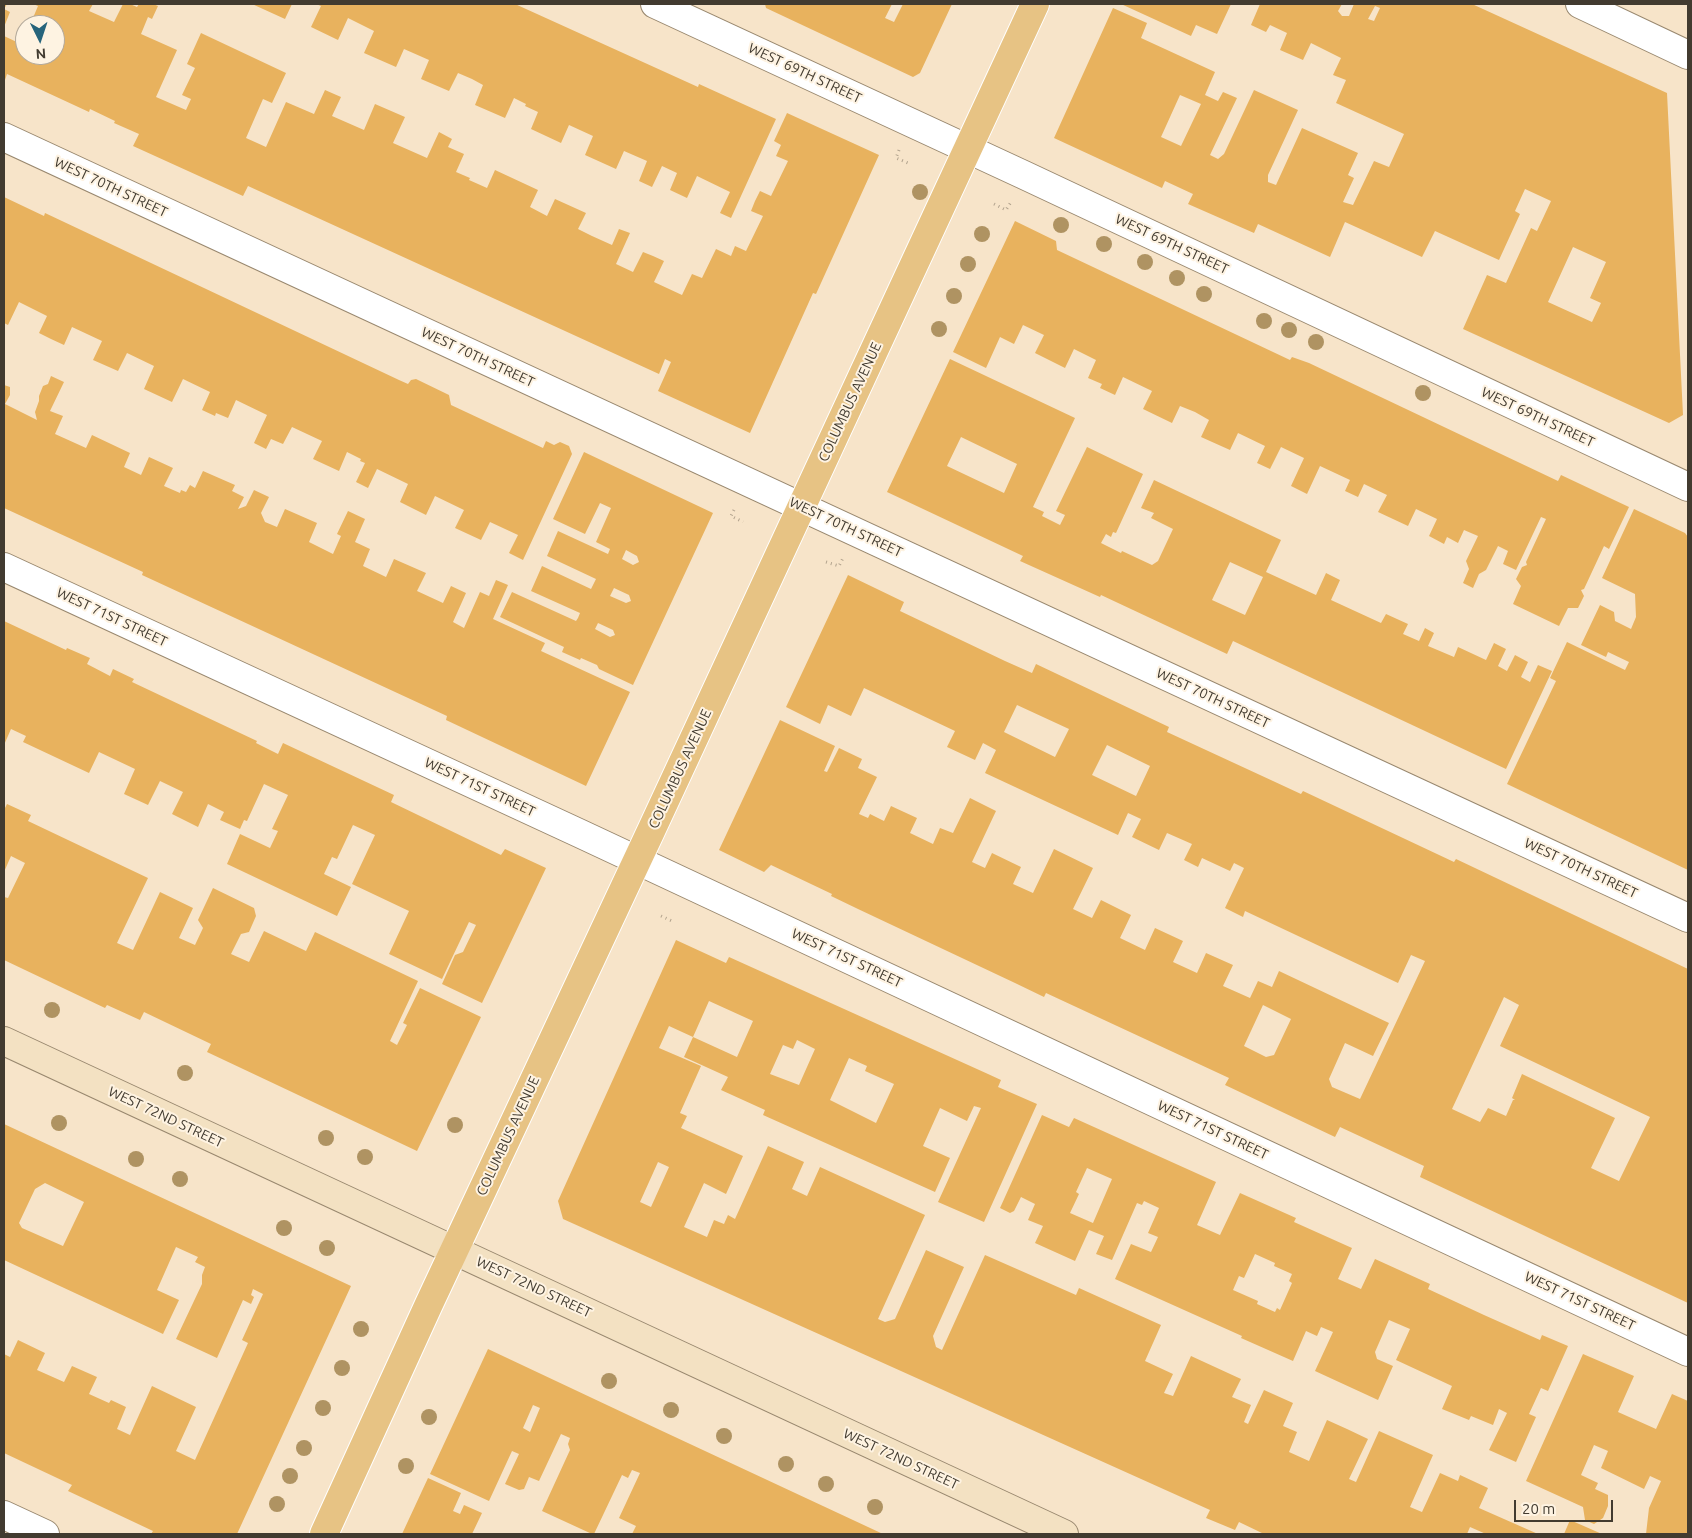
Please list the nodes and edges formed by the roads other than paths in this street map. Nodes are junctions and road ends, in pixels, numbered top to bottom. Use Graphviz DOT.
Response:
graph roads {
  1 [pos="655,4"];
  2 [pos="1035,4"];
  3 [pos="1580,4"];
  4 [pos="1688,55"];
  5 [pos="4,137"];
  6 [pos="968,149"];
  7 [pos="1688,487"];
  8 [pos="801,507"];
  9 [pos="4,567"];
  10 [pos="637,860"];
  11 [pos="1688,918"];
  12 [pos="4,1041"];
  13 [pos="454,1250"];
  14 [pos="1688,1352"];
  15 [pos="4,1515"];
  16 [pos="45,1534"];
  17 [pos="324,1534"];
  18 [pos="1064,1534"];
  1 -- 6 [label="street, WEST 69TH STREET"];
  2 -- 6 [label="main road, COLUMBUS AVENUE"];
  3 -- 4 [label="street"];
  5 -- 8 [label="street, WEST 70TH STREET"];
  6 -- 7 [label="street, WEST 69TH STREET"];
  6 -- 8 [label="main road, COLUMBUS AVENUE"];
  8 -- 10 [label="main road, COLUMBUS AVENUE"];
  8 -- 11 [label="street, WEST 70TH STREET"];
  9 -- 10 [label="street, WEST 71ST STREET"];
  10 -- 13 [label="main road, COLUMBUS AVENUE"];
  10 -- 14 [label="street, WEST 71ST STREET"];
  12 -- 13 [label="main road, WEST 72ND STREET"];
  13 -- 17 [label="main road, COLUMBUS AVENUE"];
  13 -- 18 [label="main road, WEST 72ND STREET"];
  15 -- 16 [label="street"];
}
